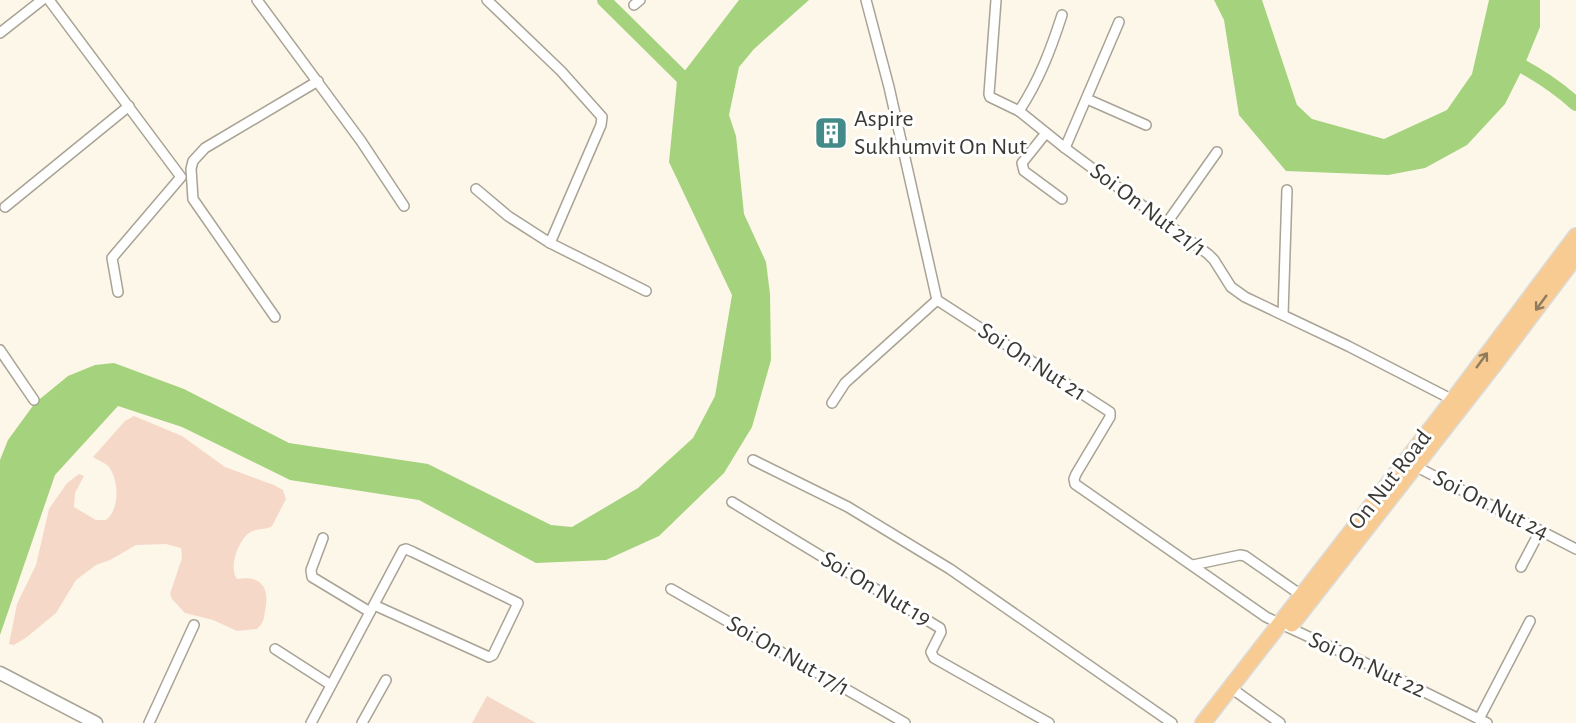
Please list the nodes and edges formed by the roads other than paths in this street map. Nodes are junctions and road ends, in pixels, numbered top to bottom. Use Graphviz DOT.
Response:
graph roads {
  1 [pos="42,0"];
  2 [pos="49,0"];
  3 [pos="257,0"];
  4 [pos="487,0"];
  5 [pos="866,0"];
  6 [pos="996,0"];
  7 [pos="1062,15"];
  8 [pos="1119,22"];
  9 [pos="0,33"];
  10 [pos="318,81"];
  11 [pos="1086,99"];
  12 [pos="129,106"];
  13 [pos="1019,111"];
  14 [pos="1146,125"];
  15 [pos="1046,134"];
  16 [pos="1065,148"];
  17 [pos="1217,152"];
  18 [pos="476,189"];
  19 [pos="1287,190"];
  20 [pos="1062,199"];
  21 [pos="404,206"];
  22 [pos="5,207"];
  23 [pos="1166,224"];
  24 [pos="1576,236"];
  25 [pos="550,243"];
  26 [pos="1576,256"];
  27 [pos="646,291"];
  28 [pos="117,292"];
  29 [pos="937,300"];
  30 [pos="1283,315"];
  31 [pos="275,317"];
  32 [pos="0,350"];
  33 [pos="34,400"];
  34 [pos="1453,400"];
  35 [pos="832,403"];
  36 [pos="753,460"];
  37 [pos="1411,463"];
  38 [pos="732,502"];
  39 [pos="1540,531"];
  40 [pos="322,538"];
  41 [pos="1576,549"];
  42 [pos="1193,565"];
  43 [pos="1521,567"];
  44 [pos="671,589"];
  45 [pos="1301,595"];
  46 [pos="372,608"];
  47 [pos="1530,621"];
  48 [pos="194,625"];
  49 [pos="1284,626"];
  50 [pos="274,649"];
  51 [pos="0,673"];
  52 [pos="386,680"];
  53 [pos="331,685"];
  54 [pos="1235,690"];
  55 [pos="1483,721"];
  56 [pos="96,723"];
  57 [pos="149,723"];
  58 [pos="311,723"];
  59 [pos="362,723"];
  60 [pos="905,723"];
  61 [pos="1050,723"];
  62 [pos="1172,723"];
  63 [pos="1203,723"];
  64 [pos="1215,723"];
  65 [pos="1280,723"];
  1 -- 9 [label="street"];
  2 -- 12 [label="street"];
  3 -- 10 [label="street"];
  4 -- 25 [label="street"];
  5 -- 29 [label="street"];
  6 -- 13 [label="street, Soi On Nut 21/1"];
  7 -- 13 [label="street"];
  8 -- 11 [label="street"];
  10 -- 21 [label="street"];
  10 -- 31 [label="street"];
  11 -- 14 [label="street"];
  11 -- 16 [label="street"];
  12 -- 22 [label="street"];
  12 -- 28 [label="street"];
  13 -- 15 [label="street, Soi On Nut 21/1"];
  15 -- 16 [label="street, Soi On Nut 21/1"];
  15 -- 20 [label="street"];
  16 -- 23 [label="street, Soi On Nut 21/1"];
  17 -- 23 [label="street"];
  18 -- 25 [label="street"];
  19 -- 30 [label="street"];
  23 -- 30 [label="street, Soi On Nut 21/1"];
  34 -- 24 [label="main road, On Nut Road, one-way"];
  25 -- 27 [label="street"];
  26 -- 37 [label="main road, On Nut Road, one-way"];
  29 -- 35 [label="street"];
  29 -- 42 [label="street, Soi On Nut 21"];
  30 -- 34 [label="street, Soi On Nut 21/1"];
  32 -- 33 [label="street"];
  34 -- 37 [label="main road, On Nut Road"];
  36 -- 62 [label="street"];
  37 -- 39 [label="street, Soi On Nut 24"];
  37 -- 45 [label="main road, On Nut Road"];
  37 -- 49 [label="main road, On Nut Road"];
  38 -- 61 [label="street, Soi On Nut 19"];
  39 -- 41 [label="street, Soi On Nut 24"];
  39 -- 43 [label="street"];
  40 -- 46 [label="street"];
  42 -- 45 [label="street"];
  42 -- 49 [label="street, Soi On Nut 21"];
  44 -- 60 [label="street, Soi On Nut 17/1"];
  45 -- 49 [label="main road, On Nut Road"];
  46 -- 46 [label="street"];
  46 -- 53 [label="street"];
  47 -- 55 [label="street"];
  48 -- 57 [label="street"];
  49 -- 54 [label="main road, On Nut Road"];
  49 -- 55 [label="street, Soi On Nut 22"];
  50 -- 53 [label="street"];
  51 -- 56 [label="street"];
  52 -- 59 [label="street"];
  53 -- 58 [label="street"];
  54 -- 63 [label="main road, On Nut Road"];
  54 -- 64 [label="main road, On Nut Road"];
  54 -- 65 [label="street"];
}
